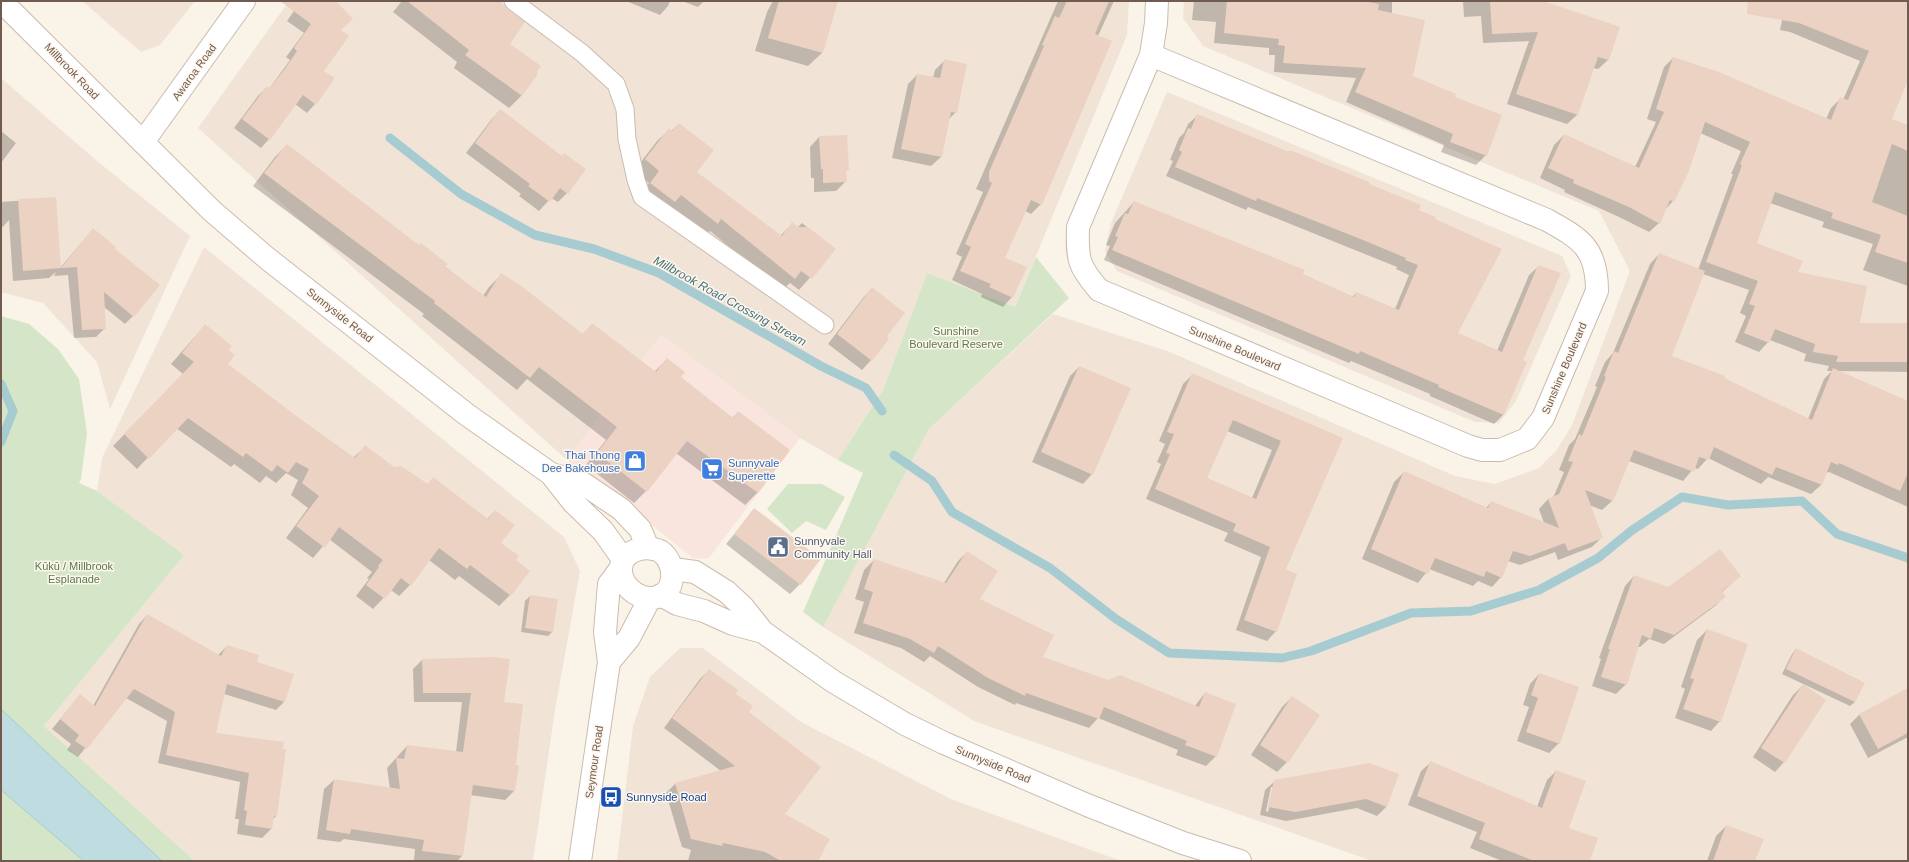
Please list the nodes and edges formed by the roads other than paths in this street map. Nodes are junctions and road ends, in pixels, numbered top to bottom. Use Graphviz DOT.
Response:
graph roads {
  1 [pos="1,1"];
  2 [pos="244,1"];
  3 [pos="513,1"];
  4 [pos="1157,1"];
  5 [pos="1151,55"];
  6 [pos="142,142"];
  7 [pos="825,326"];
  8 [pos="551,474"];
  9 [pos="648,548"];
  10 [pos="622,563"];
  11 [pos="673,568"];
  12 [pos="655,596"];
  13 [pos="763,632"];
  14 [pos="609,662"];
  15 [pos="580,861"];
  16 [pos="1240,861"];
  1 -- 6 [label="street, Millbrook Road"];
  2 -- 6 [label="street, Awaroa Road"];
  3 -- 7 [label="lane"];
  4 -- 5 [label="street, Sunshine Boulevard"];
  5 -- 5 [label="street, Sunshine Boulevard"];
  6 -- 8 [label="street, Sunnyside Road"];
  8 -- 9 [label="street, Sunnyside Road"];
  8 -- 10 [label="street, Sunnyside Road"];
  9 -- 10 [label="street"];
  9 -- 11 [label="street"];
  10 -- 12 [label="street"];
  10 -- 14 [label="street, Seymour Road"];
  11 -- 12 [label="street"];
  11 -- 13 [label="street, Sunnyside Road"];
  12 -- 13 [label="street, Sunnyside Road"];
  12 -- 14 [label="street"];
  13 -- 16 [label="street, Sunnyside Road"];
  14 -- 15 [label="street, Seymour Road"];
}
